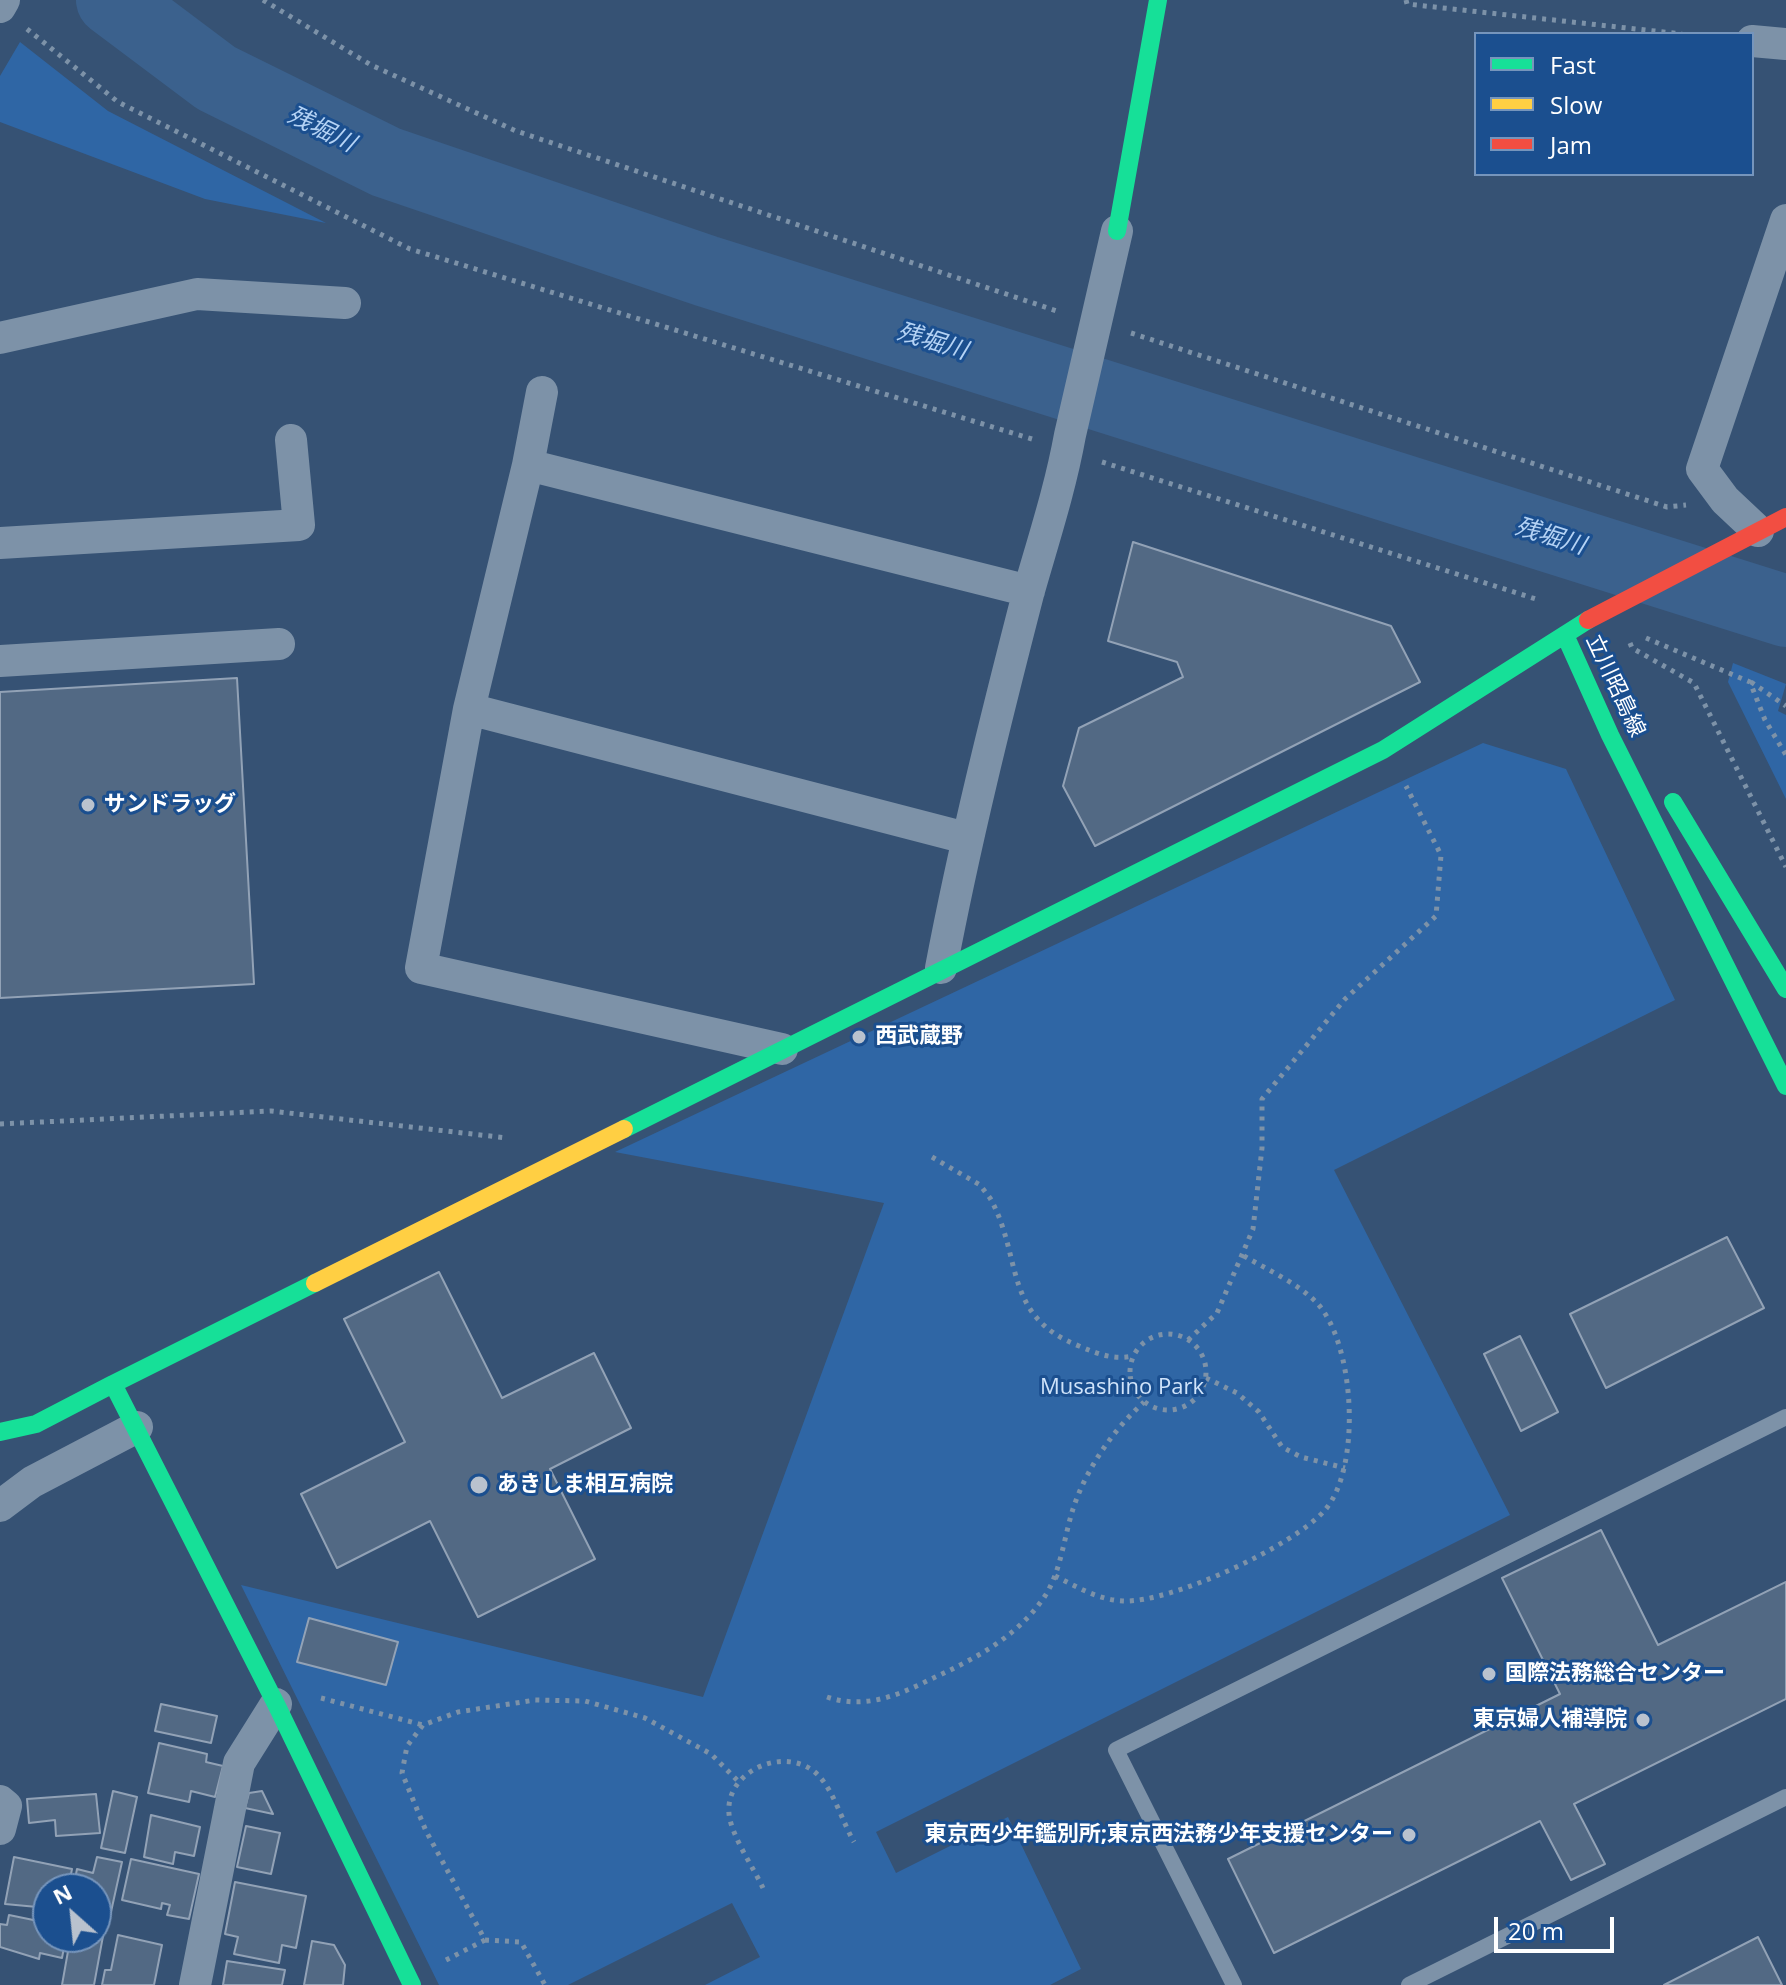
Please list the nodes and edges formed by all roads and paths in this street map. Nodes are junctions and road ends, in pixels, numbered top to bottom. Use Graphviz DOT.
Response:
graph roads {
  1 [pos="4,0"];
  2 [pos="263,0"];
  3 [pos="1158,0"];
  4 [pos="1406,0"];
  5 [pos="12,16"];
  6 [pos="1664,32"];
  7 [pos="1754,41"];
  8 [pos="1786,44"];
  9 [pos="1786,220"];
  10 [pos="1117,231"];
  11 [pos="345,303"];
  12 [pos="1064,313"];
  13 [pos="1105,330"];
  14 [pos="0,338"];
  15 [pos="542,392"];
  16 [pos="291,440"];
  17 [pos="1068,445"];
  18 [pos="528,465"];
  19 [pos="1667,507"];
  20 [pos="1762,529"];
  21 [pos="0,543"];
  22 [pos="1029,591"];
  23 [pos="1545,602"];
  24 [pos="1626,630"];
  25 [pos="1565,635"];
  26 [pos="1639,636"];
  27 [pos="279,644"];
  28 [pos="0,661"];
  29 [pos="1750,682"];
  30 [pos="1786,706"];
  31 [pos="469,709"];
  32 [pos="1625,723"];
  33 [pos="1786,755"];
  34 [pos="1400,774"];
  35 [pos="1666,790"];
  36 [pos="966,838"];
  37 [pos="1786,867"];
  38 [pos="941,968"];
  39 [pos="1786,989"];
  40 [pos="782,1049"];
  41 [pos="1786,1086"];
  42 [pos="0,1124"];
  43 [pos="509,1138"];
  44 [pos="932,1157"];
  45 [pos="1244,1256"];
  46 [pos="1188,1340"];
  47 [pos="1133,1356"];
  48 [pos="1206,1378"];
  49 [pos="113,1384"];
  50 [pos="1144,1402"];
  51 [pos="1786,1417"];
  52 [pos="137,1427"];
  53 [pos="0,1432"];
  54 [pos="1345,1468"];
  55 [pos="0,1506"];
  56 [pos="1055,1576"];
  57 [pos="308,1694"];
  58 [pos="827,1697"];
  59 [pos="276,1704"];
  60 [pos="423,1725"];
  61 [pos="739,1782"];
  62 [pos="1786,1797"];
  63 [pos="0,1801"];
  64 [pos="0,1829"];
  65 [pos="854,1842"];
  66 [pos="763,1888"];
  67 [pos="485,1940"];
  68 [pos="442,1962"];
  69 [pos="195,1985"];
  70 [pos="412,1985"];
  71 [pos="545,1985"];
  72 [pos="1234,1985"];
  73 [pos="1409,1985"];
  1 -- 5 [label="street"];
  2 -- 12 [label="path"];
  3 -- 10 [label="street"];
  4 -- 6 [label="path"];
  5 -- 17 [label="path"];
  7 -- 8 [label="street"];
  9 -- 20 [label="street"];
  10 -- 13 [label="street"];
  11 -- 14 [label="street"];
  13 -- 17 [label="street"];
  13 -- 19 [label="path"];
  15 -- 18 [label="street"];
  16 -- 21 [label="street"];
  17 -- 22 [label="street"];
  17 -- 23 [label="path"];
  18 -- 22 [label="street"];
  18 -- 31 [label="street"];
  20 -- 25 [label="street"];
  22 -- 36 [label="street"];
  24 -- 37 [label="path"];
  25 -- 32 [label="street, 立川昭島線"];
  25 -- 38 [label="street"];
  25 -- 41 [label="street, 立川昭島線"];
  26 -- 29 [label="path"];
  27 -- 28 [label="street"];
  29 -- 30 [label="path"];
  29 -- 33 [label="path"];
  31 -- 36 [label="street"];
  31 -- 40 [label="street"];
  34 -- 45 [label="path"];
  35 -- 39 [label="street"];
  36 -- 38 [label="street"];
  38 -- 40 [label="street"];
  40 -- 49 [label="street"];
  42 -- 43 [label="path"];
  44 -- 47 [label="path"];
  45 -- 46 [label="path"];
  45 -- 54 [label="path"];
  46 -- 47 [label="path"];
  46 -- 48 [label="path"];
  47 -- 50 [label="path"];
  48 -- 50 [label="path"];
  48 -- 54 [label="path"];
  49 -- 52 [label="street"];
  49 -- 53 [label="street"];
  50 -- 56 [label="path"];
  51 -- 72 [label="lane"];
  52 -- 55 [label="street"];
  52 -- 59 [label="street"];
  54 -- 56 [label="path"];
  56 -- 58 [label="path"];
  57 -- 60 [label="path"];
  59 -- 69 [label="street"];
  59 -- 70 [label="street"];
  60 -- 61 [label="path"];
  60 -- 67 [label="path"];
  61 -- 65 [label="path"];
  61 -- 66 [label="path"];
  62 -- 73 [label="lane"];
  63 -- 64 [label="street"];
  67 -- 68 [label="path"];
  67 -- 71 [label="path"];
}
